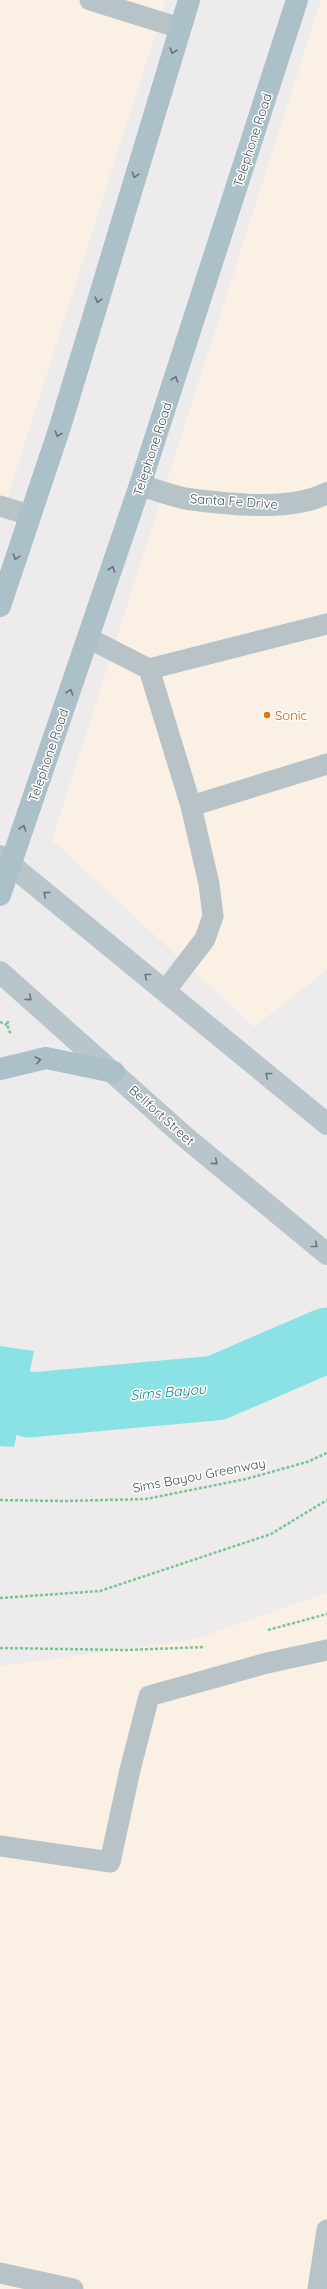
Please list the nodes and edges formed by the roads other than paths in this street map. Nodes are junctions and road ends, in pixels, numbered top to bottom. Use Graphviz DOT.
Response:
graph roads {
  1 [pos="90,0"];
  2 [pos="189,0"];
  3 [pos="297,0"];
  4 [pos="180,28"];
  5 [pos="140,485"];
  6 [pos="325,499"];
  7 [pos="0,506"];
  8 [pos="30,515"];
  9 [pos="0,606"];
  10 [pos="327,624"];
  11 [pos="88,638"];
  12 [pos="149,670"];
  13 [pos="327,764"];
  14 [pos="191,806"];
  15 [pos="5,861"];
  16 [pos="0,895"];
  17 [pos="0,972"];
  18 [pos="165,991"];
  19 [pos="0,1069"];
  20 [pos="114,1072"];
  21 [pos="327,1124"];
  22 [pos="327,1254"];
  23 [pos="327,1650"];
  24 [pos="0,1846"];
  25 [pos="327,2230"];
  26 [pos="0,2273"];
  27 [pos="73,2289"];
  28 [pos="318,2289"];
  1 -- 4 [label="lane"];
  2 -- 4 [label="main road"];
  5 -- 3 [label="main road, Telephone Road, one-way"];
  4 -- 8 [label="main road, one-way"];
  5 -- 6 [label="street, Santa Fe Drive"];
  11 -- 5 [label="main road, Telephone Road, one-way"];
  7 -- 8 [label="lane"];
  8 -- 9 [label="main road, one-way"];
  10 -- 12 [label="lane"];
  11 -- 12 [label="lane"];
  15 -- 11 [label="main road, Telephone Road, one-way"];
  12 -- 14 [label="lane"];
  13 -- 14 [label="lane"];
  14 -- 18 [label="lane"];
  15 -- 16 [label="main road, Telephone Road"];
  18 -- 15 [label="main road, one-way"];
  17 -- 20 [label="main road, Bellfort Street, one-way"];
  21 -- 18 [label="main road, one-way"];
  19 -- 20 [label="main road, one-way"];
  20 -- 22 [label="main road, Bellfort Street, one-way"];
  23 -- 24 [label="lane"];
  25 -- 28 [label="lane"];
  26 -- 27 [label="lane"];
}
